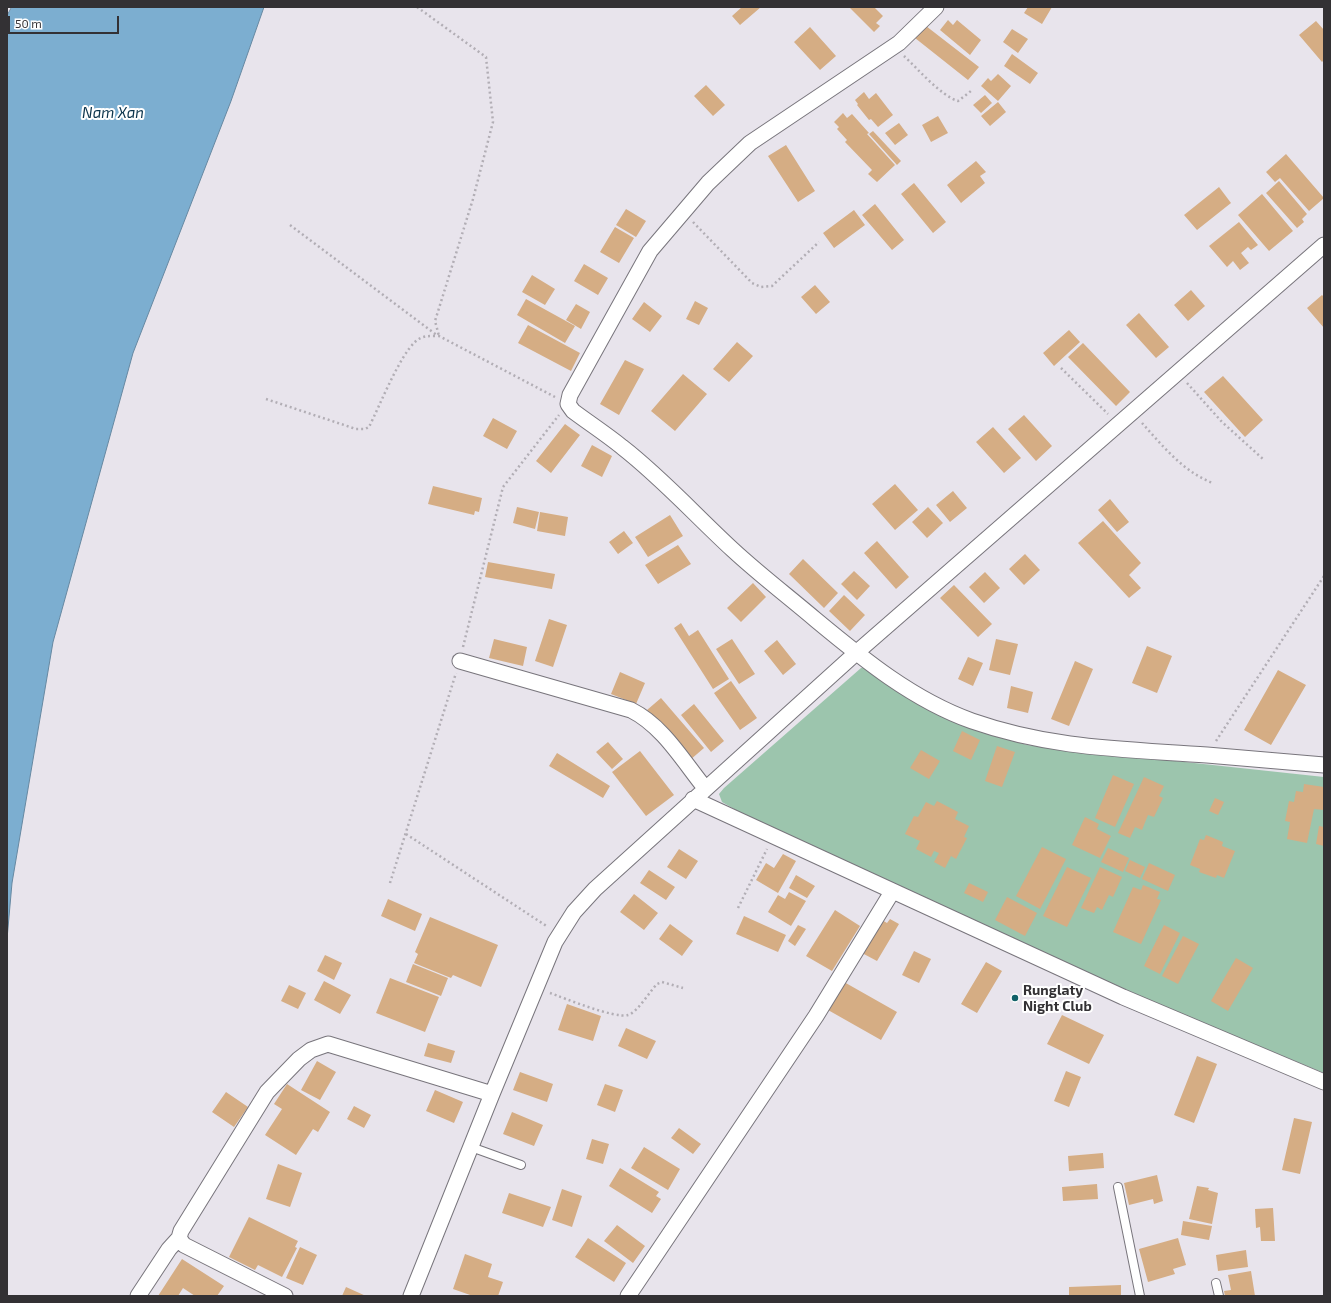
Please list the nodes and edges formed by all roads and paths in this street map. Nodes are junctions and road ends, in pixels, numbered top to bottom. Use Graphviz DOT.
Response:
graph roads {
  1 [pos="417,7"];
  2 [pos="936,7"];
  3 [pos="894,46"];
  4 [pos="971,91"];
  5 [pos="683,212"];
  6 [pos="290,225"];
  7 [pos="819,242"];
  8 [pos="1324,245"];
  9 [pos="439,336"];
  10 [pos="1061,368"];
  11 [pos="1177,372"];
  12 [pos="266,399"];
  13 [pos="568,404"];
  14 [pos="1132,412"];
  15 [pos="1118,424"];
  16 [pos="1263,459"];
  17 [pos="1212,483"];
  18 [pos="1324,576"];
  19 [pos="856,653"];
  20 [pos="460,661"];
  21 [pos="1207,755"];
  22 [pos="1324,765"];
  23 [pos="705,788"];
  24 [pos="692,799"];
  25 [pos="406,834"];
  26 [pos="773,836"];
  27 [pos="390,883"];
  28 [pos="892,892"];
  29 [pos="738,908"];
  30 [pos="560,935"];
  31 [pos="536,988"];
  32 [pos="683,988"];
  33 [pos="1324,1082"];
  34 [pos="492,1094"];
  35 [pos="471,1147"];
  36 [pos="521,1165"];
  37 [pos="1118,1188"];
  38 [pos="179,1238"];
  39 [pos="1216,1283"];
  40 [pos="138,1296"];
  41 [pos="285,1296"];
  42 [pos="411,1296"];
  43 [pos="628,1296"];
  44 [pos="1140,1296"];
  45 [pos="1219,1296"];
  1 -- 9 [label="path"];
  2 -- 3 [label="street"];
  3 -- 4 [label="path"];
  3 -- 5 [label="street"];
  5 -- 7 [label="path"];
  5 -- 13 [label="street"];
  6 -- 9 [label="path"];
  8 -- 11 [label="street"];
  9 -- 12 [label="path"];
  9 -- 13 [label="path"];
  10 -- 15 [label="path"];
  11 -- 14 [label="street"];
  11 -- 16 [label="path"];
  13 -- 19 [label="street"];
  13 -- 20 [label="path"];
  14 -- 15 [label="street"];
  14 -- 17 [label="path"];
  15 -- 19 [label="street"];
  18 -- 21 [label="path"];
  19 -- 21 [label="street"];
  19 -- 23 [label="street"];
  20 -- 23 [label="street"];
  20 -- 25 [label="path"];
  21 -- 22 [label="street"];
  23 -- 24 [label="street"];
  24 -- 26 [label="street"];
  24 -- 30 [label="street"];
  25 -- 27 [label="path"];
  25 -- 30 [label="path"];
  26 -- 28 [label="street"];
  26 -- 29 [label="path"];
  28 -- 33 [label="street"];
  28 -- 43 [label="street"];
  30 -- 31 [label="street"];
  31 -- 32 [label="path"];
  31 -- 34 [label="street"];
  34 -- 35 [label="street"];
  34 -- 38 [label="street"];
  35 -- 36 [label="lane"];
  35 -- 42 [label="street"];
  37 -- 44 [label="lane"];
  38 -- 40 [label="street"];
  38 -- 41 [label="street"];
  39 -- 45 [label="lane"];
}
